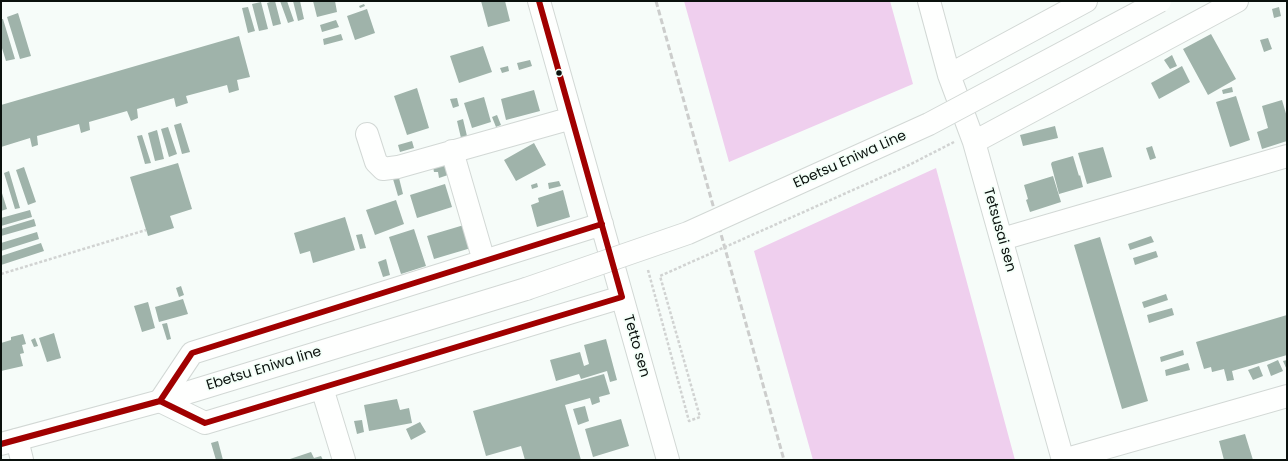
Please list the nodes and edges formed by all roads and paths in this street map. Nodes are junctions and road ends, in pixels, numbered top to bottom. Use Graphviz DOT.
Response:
graph roads {
  1 [pos="539,1"];
  2 [pos="929,1"];
  3 [pos="1086,1"];
  4 [pos="1160,1"];
  5 [pos="1237,1"];
  6 [pos="949,75"];
  7 [pos="572,118"];
  8 [pos="367,134"];
  9 [pos="964,142"];
  10 [pos="452,151"];
  11 [pos="1287,156"];
  12 [pos="602,224"];
  13 [pos="146,230"];
  14 [pos="1002,239"];
  15 [pos="484,261"];
  16 [pos="648,270"];
  17 [pos="1,274"];
  18 [pos="526,289"];
  19 [pos="622,297"];
  20 [pos="322,388"];
  21 [pos="1287,396"];
  22 [pos="160,401"];
  23 [pos="13,448"];
  24 [pos="344,460"];
  25 [pos="668,460"];
  26 [pos="1063,460"];
  1 -- 7 [label="street, Tetto sen"];
  2 -- 6 [label="street, Tetsusai sen"];
  3 -- 6 [label="street"];
  4 -- 18 [label="street, Ebetsu Eniwa Line, bridge"];
  5 -- 9 [label="street"];
  6 -- 9 [label="street, Tetsusai sen"];
  7 -- 10 [label="street"];
  7 -- 12 [label="street, Tetto sen"];
  8 -- 10 [label="street"];
  9 -- 14 [label="street, Tetsusai sen"];
  9 -- 16 [label="path, bridge"];
  10 -- 15 [label="street"];
  11 -- 14 [label="street"];
  12 -- 15 [label="street"];
  12 -- 19 [label="street, Tetto sen"];
  13 -- 17 [label="path"];
  14 -- 26 [label="street, Tetsusai sen"];
  15 -- 22 [label="street"];
  18 -- 22 [label="street, Ebetsu Eniwa line"];
  19 -- 20 [label="street"];
  19 -- 25 [label="street, Tetto sen"];
  20 -- 22 [label="street"];
  20 -- 24 [label="street"];
  21 -- 26 [label="street"];
  22 -- 23 [label="street, Ebetsu Eniwa line"];
}
